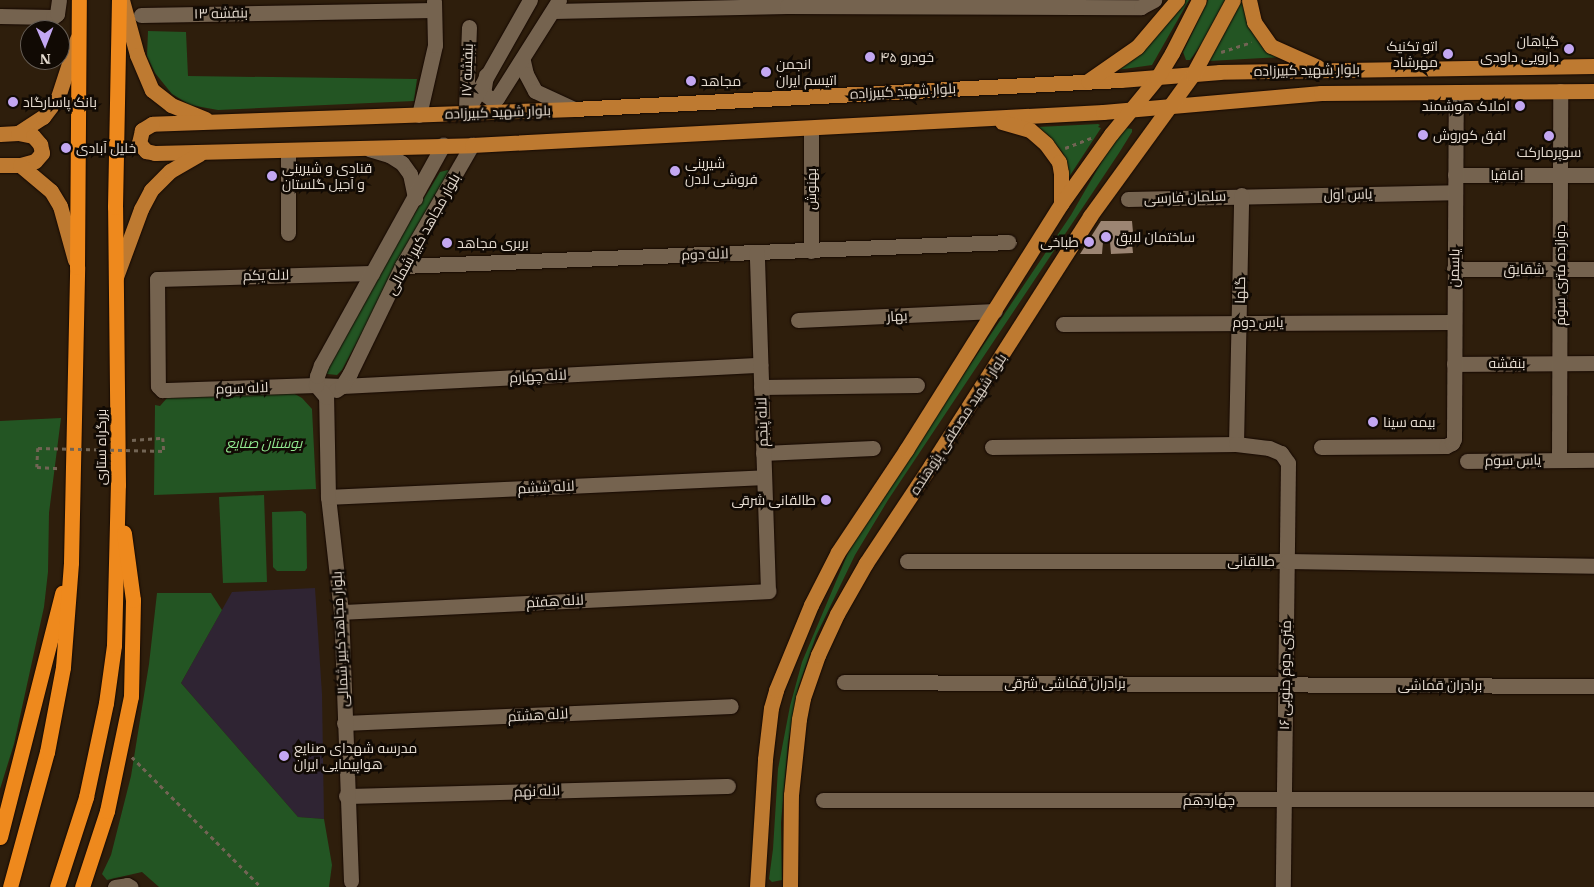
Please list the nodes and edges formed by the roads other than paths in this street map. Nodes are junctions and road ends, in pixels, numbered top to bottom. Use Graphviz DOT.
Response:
graph roads {
  1 [pos="79,0"];
  2 [pos="120,0"];
  3 [pos="530,0"];
  4 [pos="1177,0"];
  5 [pos="1199,0"];
  6 [pos="1233,0"];
  7 [pos="1249,0"];
  8 [pos="787,3"];
  9 [pos="1147,4"];
  10 [pos="434,5"];
  11 [pos="556,5"];
  12 [pos="58,7"];
  13 [pos="141,14"];
  14 [pos="0,16"];
  15 [pos="469,27"];
  16 [pos="78,38"];
  17 [pos="522,61"];
  18 [pos="1594,66"];
  19 [pos="1324,69"];
  20 [pos="1193,74"];
  21 [pos="486,75"];
  22 [pos="1157,78"];
  23 [pos="1087,82"];
  24 [pos="1560,91"];
  25 [pos="1594,91"];
  26 [pos="1456,92"];
  27 [pos="1170,106"];
  28 [pos="574,109"];
  29 [pos="1130,110"];
  30 [pos="466,113"];
  31 [pos="419,115"];
  32 [pos="978,119"];
  33 [pos="216,123"];
  34 [pos="811,128"];
  35 [pos="18,133"];
  36 [pos="0,134"];
  37 [pos="472,144"];
  38 [pos="443,145"];
  39 [pos="365,148"];
  40 [pos="288,150"];
  41 [pos="201,152"];
  42 [pos="0,165"];
  43 [pos="20,165"];
  44 [pos="1560,175"];
  45 [pos="1594,175"];
  46 [pos="1455,176"];
  47 [pos="1454,192"];
  48 [pos="1241,195"];
  49 [pos="415,198"];
  50 [pos="1128,199"];
  51 [pos="1061,204"];
  52 [pos="288,233"];
  53 [pos="1009,242"];
  54 [pos="811,250"];
  55 [pos="756,252"];
  56 [pos="402,266"];
  57 [pos="77,267"];
  58 [pos="1560,269"];
  59 [pos="1594,269"];
  60 [pos="1454,270"];
  61 [pos="372,273"];
  62 [pos="116,279"];
  63 [pos="995,311"];
  64 [pos="798,320"];
  65 [pos="1240,322"];
  66 [pos="1453,322"];
  67 [pos="1063,324"];
  68 [pos="1560,363"];
  69 [pos="1594,363"];
  70 [pos="1454,364"];
  71 [pos="760,365"];
  72 [pos="316,385"];
  73 [pos="917,385"];
  74 [pos="342,386"];
  75 [pos="761,387"];
  76 [pos="167,390"];
  77 [pos="326,397"];
  78 [pos="1236,444"];
  79 [pos="992,447"];
  80 [pos="1321,447"];
  81 [pos="873,448"];
  82 [pos="764,453"];
  83 [pos="1559,459"];
  84 [pos="1594,460"];
  85 [pos="1466,461"];
  86 [pos="764,477"];
  87 [pos="118,485"];
  88 [pos="328,497"];
  89 [pos="907,561"];
  90 [pos="1287,561"];
  91 [pos="71,562"];
  92 [pos="1594,566"];
  93 [pos="768,591"];
  94 [pos="341,612"];
  95 [pos="844,682"];
  96 [pos="1285,684"];
  97 [pos="1594,686"];
  98 [pos="731,706"];
  99 [pos="344,723"];
  100 [pos="728,786"];
  101 [pos="346,796"];
  102 [pos="1594,799"];
  103 [pos="823,800"];
  104 [pos="1284,800"];
  105 [pos="0,837"];
  106 [pos="352,885"];
  107 [pos="10,887"];
  108 [pos="57,887"];
  109 [pos="82,887"];
  110 [pos="115,887"];
  111 [pos="131,887"];
  112 [pos="757,887"];
  113 [pos="790,887"];
  114 [pos="1283,887"];
  1 -- 16 [label="highway, بزرگراه ستاری"];
  2 -- 33 [label="main road"];
  2 -- 62 [label="highway, بزرگراه ستاری"];
  3 -- 21 [label="street"];
  4 -- 23 [label="main road"];
  5 -- 22 [label="main road"];
  6 -- 20 [label="main road, بلوار شهید مصطفی پژوهنده"];
  7 -- 19 [label="main road"];
  8 -- 9 [label="street"];
  8 -- 11 [label="street"];
  10 -- 13 [label="street, بنفشه ۱۳"];
  10 -- 31 [label="street, بنفشه ۱۳"];
  11 -- 17 [label="street"];
  12 -- 14 [label="street"];
  15 -- 30 [label="street, بنفشه ۱۷"];
  16 -- 35 [label="main road"];
  16 -- 57 [label="highway, بزرگراه ستاری"];
  17 -- 21 [label="street"];
  17 -- 28 [label="street"];
  18 -- 19 [label="main road, بلوار شهید کبیرزاده"];
  19 -- 20 [label="main road, بلوار شهید کبیرزاده"];
  20 -- 22 [label="main road, بلوار شهید کبیرزاده"];
  20 -- 27 [label="main road, بلوار شهید مصطفی پژوهنده"];
  21 -- 30 [label="street"];
  22 -- 23 [label="main road, بلوار شهید کبیرزاده"];
  22 -- 29 [label="main road"];
  23 -- 28 [label="main road, بلوار شهید کبیرزاده"];
  24 -- 25 [label="main road, بلوار شهید کبیرزاده"];
  24 -- 26 [label="main road, بلوار شهید کبیرزاده"];
  24 -- 44 [label="street, دوازده متری سوم"];
  26 -- 27 [label="main road, بلوار شهید کبیرزاده"];
  26 -- 46 [label="street, یاسمن"];
  27 -- 29 [label="main road, بلوار شهید کبیرزاده"];
  27 -- 113 [label="main road, بلوار شهید مصطفی پژوهنده"];
  28 -- 30 [label="main road, بلوار شهید کبیرزاده"];
  29 -- 32 [label="main road, بلوار شهید کبیرزاده"];
  29 -- 51 [label="main road"];
  30 -- 31 [label="main road, بلوار شهید کبیرزاده"];
  31 -- 33 [label="main road, بلوار شهید کبیرزاده"];
  32 -- 34 [label="main road, بلوار شهید کبیرزاده"];
  32 -- 51 [label="main road"];
  33 -- 41 [label="main road, بلوار شهید کبیرزاده"];
  34 -- 37 [label="main road, بلوار شهید کبیرزاده"];
  34 -- 54 [label="street, بهنوش"];
  35 -- 36 [label="main road"];
  35 -- 43 [label="main road"];
  37 -- 38 [label="main road, بلوار شهید کبیرزاده"];
  37 -- 56 [label="street, بلوار مجاهد کبیر شمالی"];
  38 -- 39 [label="main road, بلوار شهید کبیرزاده"];
  38 -- 49 [label="street, بلوار مجاهد کبیر شمالی"];
  39 -- 40 [label="main road, بلوار شهید کبیرزاده"];
  39 -- 49 [label="street"];
  40 -- 41 [label="main road, بلوار شهید کبیرزاده"];
  40 -- 52 [label="street"];
  41 -- 62 [label="main road"];
  42 -- 43 [label="main road"];
  43 -- 57 [label="main road"];
  44 -- 45 [label="street, اقاقیا"];
  44 -- 46 [label="street, اقاقیا"];
  44 -- 58 [label="street, دوازده متری سوم"];
  46 -- 47 [label="street, یاسمن"];
  47 -- 48 [label="street, یاس اول"];
  47 -- 60 [label="street, یاسمن"];
  48 -- 50 [label="street, سلمان فارسی"];
  48 -- 65 [label="street, گلها"];
  49 -- 61 [label="street, بلوار مجاهد کبیر شمالی"];
  51 -- 63 [label="main road"];
  53 -- 54 [label="street, لاله دوم"];
  54 -- 55 [label="street, لاله دوم"];
  55 -- 56 [label="street, لاله دوم"];
  55 -- 71 [label="street, لاله پنجم"];
  56 -- 74 [label="street, بلوار مجاهد کبیر شمالی"];
  57 -- 91 [label="highway, بزرگراه ستاری"];
  58 -- 59 [label="street, شقایق"];
  58 -- 60 [label="street, شقایق"];
  58 -- 68 [label="street, دوازده متری سوم"];
  60 -- 66 [label="street, یاسمن"];
  61 -- 72 [label="street, بلوار مجاهد کبیر شمالی"];
  61 -- 76 [label="street, لاله یکم"];
  62 -- 87 [label="highway, بزرگراه ستاری"];
  63 -- 64 [label="street, بهار"];
  63 -- 112 [label="main road"];
  65 -- 66 [label="street, یاس دوم"];
  65 -- 67 [label="street, یاس دوم"];
  65 -- 78 [label="street, گلها"];
  66 -- 70 [label="street, یاسمن"];
  68 -- 69 [label="street, بنفشه"];
  68 -- 70 [label="street, بنفشه"];
  68 -- 83 [label="street, دوازده متری سوم"];
  70 -- 80 [label="street, یاسمن"];
  71 -- 74 [label="street, لاله چهارم"];
  71 -- 75 [label="street, لاله پنجم"];
  72 -- 74 [label="street, لاله چهارم"];
  72 -- 76 [label="street, لاله سوم"];
  72 -- 77 [label="street"];
  73 -- 75 [label="street"];
  74 -- 77 [label="street, بلوار مجاهد کبیر شمالی"];
  75 -- 82 [label="street, لاله پنجم"];
  77 -- 88 [label="street, بلوار مجاهد کبیر شمالی"];
  78 -- 79 [label="street"];
  78 -- 90 [label="street, ۱۶ متری دوم جنوبی"];
  81 -- 82 [label="street"];
  82 -- 86 [label="street, لاله پنجم"];
  83 -- 84 [label="street, یاس سوم"];
  83 -- 85 [label="street, یاس سوم"];
  86 -- 88 [label="street, لاله ششم"];
  86 -- 93 [label="street, لاله پنجم"];
  87 -- 108 [label="highway, بزرگراه ستاری"];
  87 -- 109 [label="highway"];
  88 -- 94 [label="street, بلوار مجاهد کبیر شمالی"];
  89 -- 90 [label="street, طالقانی"];
  90 -- 92 [label="street, طالقانی"];
  90 -- 96 [label="street, ۱۶ متری دوم جنوبی"];
  91 -- 105 [label="highway"];
  91 -- 107 [label="highway, بزرگراه ستاری"];
  93 -- 94 [label="street, لاله هفتم"];
  94 -- 99 [label="street, بلوار مجاهد کبیر شمالی"];
  95 -- 96 [label="street, برادران قماشی شرقی"];
  96 -- 97 [label="street, برادران قماشی"];
  96 -- 104 [label="street, ۱۶ متری دوم جنوبی"];
  98 -- 99 [label="street, لاله هشتم"];
  99 -- 101 [label="street, بلوار مجاهد کبیر شمالی"];
  100 -- 101 [label="street, لاله نهم"];
  101 -- 106 [label="street, بلوار مجاهد کبیر شمالی"];
  102 -- 104 [label="street, چهاردهم"];
  103 -- 104 [label="street, چهاردهم"];
  104 -- 114 [label="street, ۱۶ متری دوم جنوبی"];
  110 -- 111 [label="street"];
}
